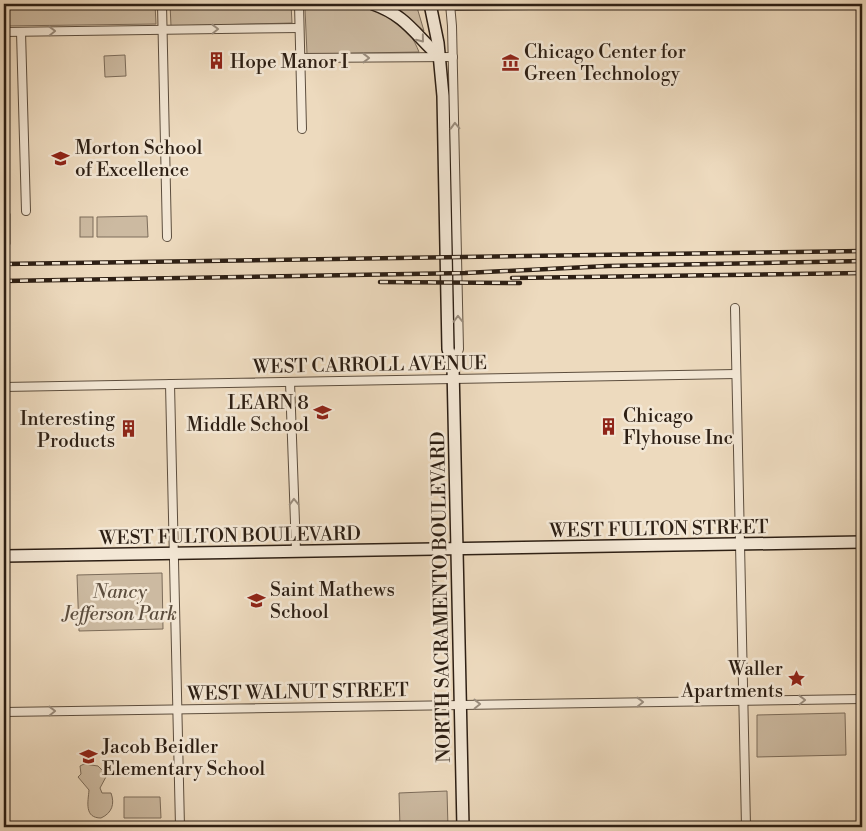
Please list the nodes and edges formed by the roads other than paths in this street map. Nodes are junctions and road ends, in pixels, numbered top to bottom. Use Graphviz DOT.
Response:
graph roads {
  1 [pos="162,4"];
  2 [pos="299,4"];
  3 [pos="373,4"];
  4 [pos="430,4"];
  5 [pos="618,4"];
  6 [pos="450,5"];
  7 [pos="299,28"];
  8 [pos="162,30"];
  9 [pos="4,32"];
  10 [pos="21,32"];
  11 [pos="440,57"];
  12 [pos="453,57"];
  13 [pos="300,58"];
  14 [pos="302,129"];
  15 [pos="26,211"];
  16 [pos="167,237"];
  17 [pos="735,308"];
  18 [pos="453,367"];
  19 [pos="736,374"];
  20 [pos="453,379"];
  21 [pos="290,382"];
  22 [pos="170,384"];
  23 [pos="4,386"];
  24 [pos="862,542"];
  25 [pos="740,544"];
  26 [pos="457,549"];
  27 [pos="296,551"];
  28 [pos="174,553"];
  29 [pos="4,556"];
  30 [pos="862,699"];
  31 [pos="743,701"];
  32 [pos="460,704"];
  33 [pos="178,709"];
  34 [pos="4,712"];
  35 [pos="180,827"];
  36 [pos="463,827"];
  37 [pos="746,827"];
  1 -- 8 [label="street"];
  2 -- 7 [label="street"];
  3 -- 11 [label="street, one-way"];
  4 -- 11 [label="street, NORTH SACRAMENTO BOULEVARD"];
  5 -- 6 [label="street"];
  6 -- 12 [label="street, NORTH SACRAMENTO BOULEVARD"];
  8 -- 7 [label="street, one-way"];
  7 -- 13 [label="street"];
  10 -- 8 [label="street, one-way"];
  8 -- 16 [label="street"];
  9 -- 10 [label="street"];
  10 -- 15 [label="street"];
  11 -- 12 [label="street"];
  13 -- 11 [label="street, one-way"];
  11 -- 18 [label="street, NORTH SACRAMENTO BOULEVARD"];
  18 -- 12 [label="street, NORTH SACRAMENTO BOULEVARD, one-way"];
  13 -- 14 [label="street"];
  17 -- 19 [label="street"];
  18 -- 20 [label="street, NORTH SACRAMENTO BOULEVARD"];
  19 -- 20 [label="street, WEST CARROLL AVENUE"];
  19 -- 25 [label="street"];
  20 -- 21 [label="street, WEST CARROLL AVENUE"];
  20 -- 26 [label="street, NORTH SACRAMENTO BOULEVARD"];
  21 -- 22 [label="street, WEST CARROLL AVENUE"];
  27 -- 21 [label="street, one-way"];
  22 -- 23 [label="street, WEST CARROLL AVENUE"];
  22 -- 28 [label="street"];
  24 -- 25 [label="street, WEST FULTON STREET"];
  25 -- 26 [label="street, WEST FULTON STREET"];
  25 -- 31 [label="street"];
  26 -- 27 [label="street, WEST FULTON BOULEVARD"];
  26 -- 32 [label="street, NORTH SACRAMENTO BOULEVARD"];
  27 -- 28 [label="street, WEST FULTON BOULEVARD"];
  28 -- 29 [label="street, WEST FULTON BOULEVARD"];
  28 -- 33 [label="street"];
  31 -- 30 [label="street, WEST WALNUT STREET, one-way"];
  32 -- 31 [label="street, WEST WALNUT STREET, one-way"];
  31 -- 37 [label="street"];
  32 -- 33 [label="street, WEST WALNUT STREET"];
  32 -- 36 [label="street, NORTH SACRAMENTO BOULEVARD"];
  34 -- 33 [label="street, WEST WALNUT STREET, one-way"];
  33 -- 35 [label="street"];
}
